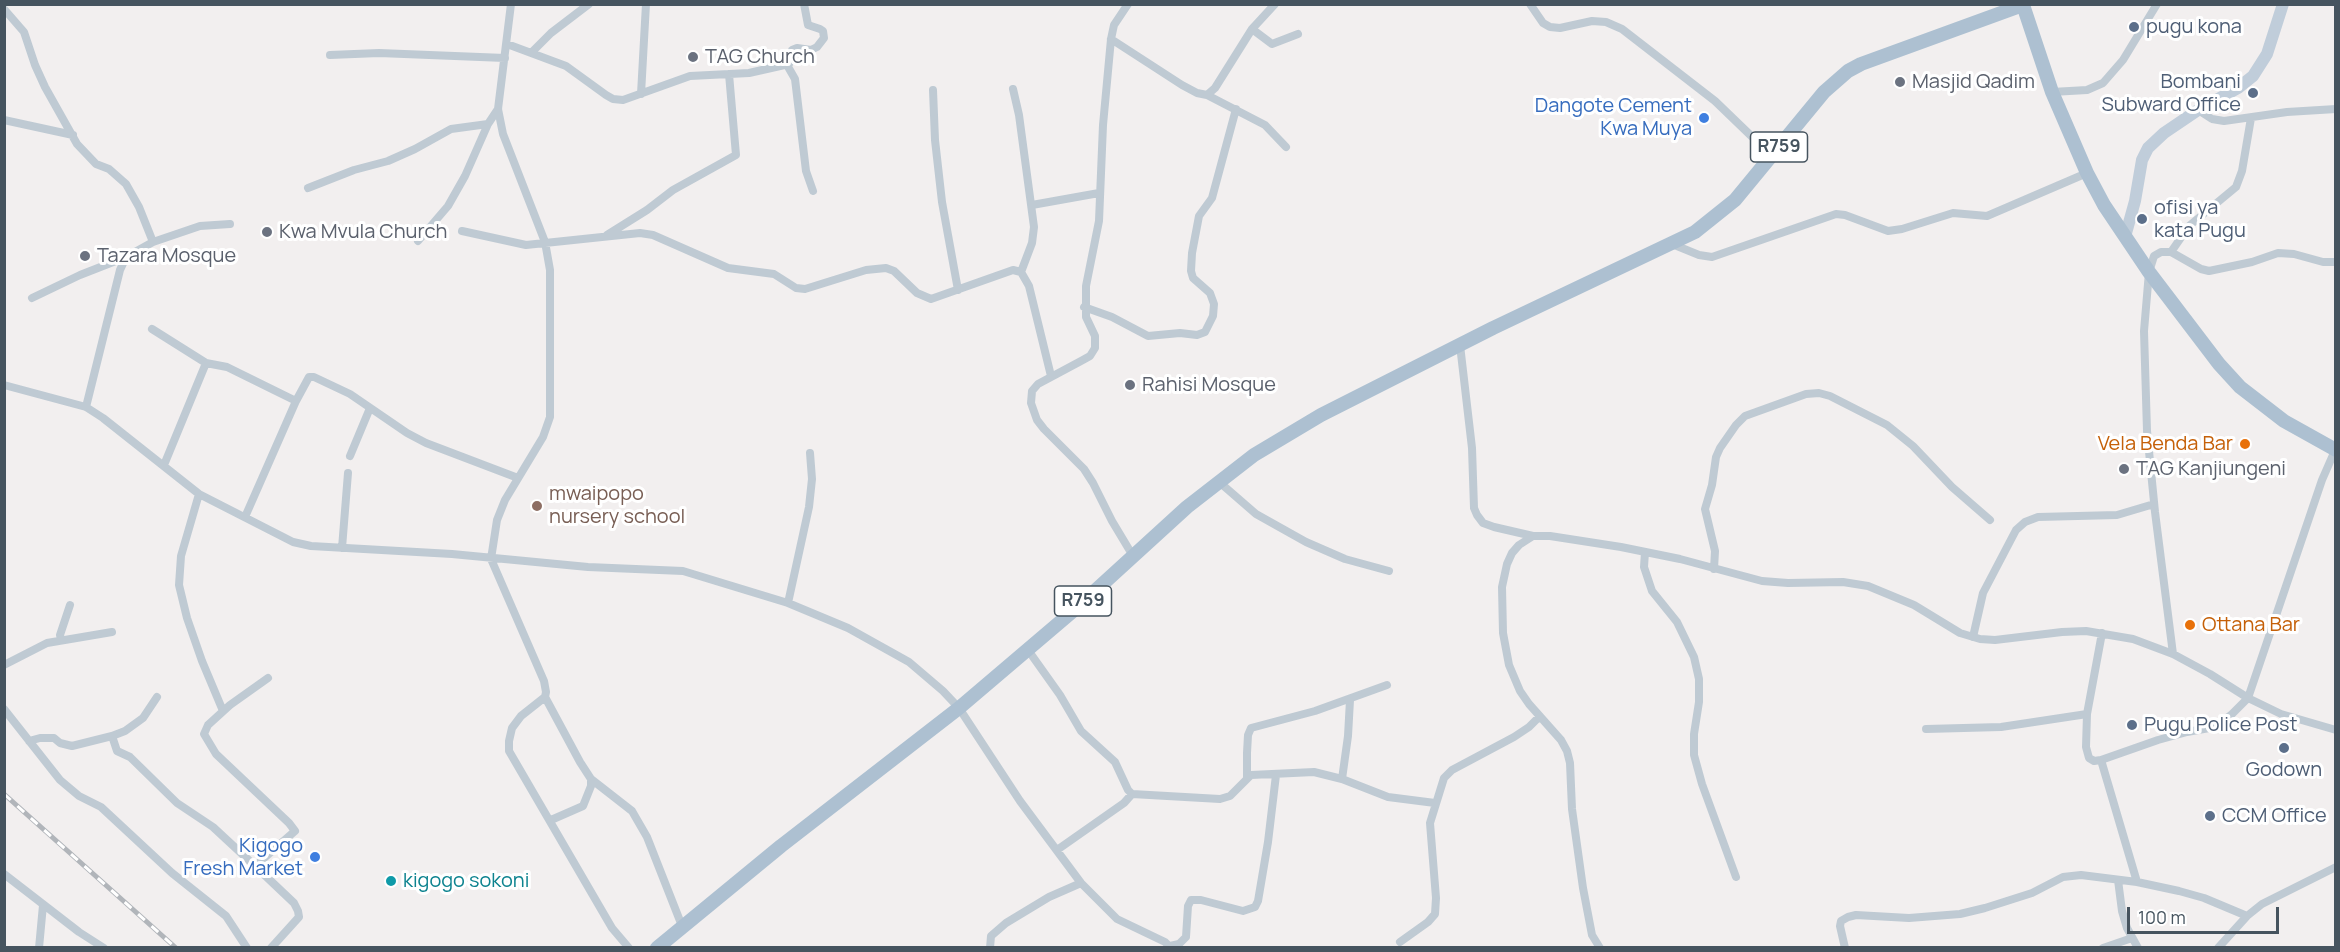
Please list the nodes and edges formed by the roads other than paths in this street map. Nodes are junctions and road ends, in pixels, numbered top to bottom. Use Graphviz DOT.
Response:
graph roads {
  1 [pos="511,4"];
  2 [pos="589,4"];
  3 [pos="646,4"];
  4 [pos="804,4"];
  5 [pos="1128,4"];
  6 [pos="1275,4"];
  7 [pos="1530,4"];
  8 [pos="2157,4"];
  9 [pos="2283,4"];
  10 [pos="2024,5"];
  11 [pos="4,9"];
  12 [pos="1252,29"];
  13 [pos="1298,34"];
  14 [pos="1111,39"];
  15 [pos="507,44"];
  16 [pos="531,52"];
  17 [pos="330,55"];
  18 [pos="505,58"];
  19 [pos="787,65"];
  20 [pos="729,74"];
  21 [pos="1013,89"];
  22 [pos="933,90"];
  23 [pos="2052,92"];
  24 [pos="641,94"];
  25 [pos="1207,95"];
  26 [pos="498,109"];
  27 [pos="1236,109"];
  28 [pos="2336,109"];
  29 [pos="2198,110"];
  30 [pos="2251,118"];
  31 [pos="4,120"];
  32 [pos="488,124"];
  33 [pos="73,135"];
  34 [pos="1286,147"];
  35 [pos="1772,156"];
  36 [pos="2086,173"];
  37 [pos="308,189"];
  38 [pos="813,191"];
  39 [pos="1100,193"];
  40 [pos="1032,205"];
  41 [pos="230,224"];
  42 [pos="462,231"];
  43 [pos="2125,237"];
  44 [pos="601,238"];
  45 [pos="418,241"];
  46 [pos="153,242"];
  47 [pos="545,242"];
  48 [pos="1672,244"];
  49 [pos="2171,252"];
  50 [pos="126,257"];
  51 [pos="2336,262"];
  52 [pos="1021,272"];
  53 [pos="2149,272"];
  54 [pos="958,290"];
  55 [pos="32,298"];
  56 [pos="1084,307"];
  57 [pos="152,329"];
  58 [pos="1460,345"];
  59 [pos="206,363"];
  60 [pos="1051,376"];
  61 [pos="4,385"];
  62 [pos="296,400"];
  63 [pos="86,407"];
  64 [pos="370,408"];
  65 [pos="2335,449"];
  66 [pos="810,453"];
  67 [pos="350,456"];
  68 [pos="164,465"];
  69 [pos="348,473"];
  70 [pos="518,478"];
  71 [pos="1218,481"];
  72 [pos="199,494"];
  73 [pos="2154,504"];
  74 [pos="245,518"];
  75 [pos="1990,520"];
  76 [pos="1533,537"];
  77 [pos="342,548"];
  78 [pos="1645,552"];
  79 [pos="1133,556"];
  80 [pos="491,560"];
  81 [pos="1714,569"];
  82 [pos="1389,571"];
  83 [pos="788,603"];
  84 [pos="70,605"];
  85 [pos="112,632"];
  86 [pos="2102,633"];
  87 [pos="1974,637"];
  88 [pos="61,640"];
  89 [pos="1028,650"];
  90 [pos="2173,654"];
  91 [pos="4,665"];
  92 [pos="268,678"];
  93 [pos="1387,685"];
  94 [pos="157,697"];
  95 [pos="545,697"];
  96 [pos="2248,698"];
  97 [pos="1350,700"];
  98 [pos="959,708"];
  99 [pos="4,709"];
  100 [pos="223,711"];
  101 [pos="2087,714"];
  102 [pos="1539,717"];
  103 [pos="1926,729"];
  104 [pos="2336,730"];
  105 [pos="112,736"];
  106 [pos="29,741"];
  107 [pos="2101,760"];
  108 [pos="1276,775"];
  109 [pos="1247,777"];
  110 [pos="591,779"];
  111 [pos="1342,779"];
  112 [pos="1132,794"];
  113 [pos="1435,803"];
  114 [pos="551,820"];
  115 [pos="1057,850"];
  116 [pos="255,866"];
  117 [pos="2336,867"];
  118 [pos="4,874"];
  119 [pos="1736,877"];
  120 [pos="2118,880"];
  121 [pos="2137,882"];
  122 [pos="1081,883"];
  123 [pos="43,905"];
  124 [pos="2247,916"];
  125 [pos="682,926"];
  126 [pos="2132,938"];
  127 [pos="1400,942"];
  128 [pos="988,946"];
  129 [pos="1171,947"];
  130 [pos="39,948"];
  131 [pos="104,948"];
  132 [pos="247,948"];
  133 [pos="271,948"];
  134 [pos="629,948"];
  135 [pos="657,948"];
  136 [pos="1600,948"];
  137 [pos="1845,948"];
  138 [pos="2103,948"];
  139 [pos="2138,948"];
  140 [pos="2218,948"];
  1 -- 15 [label="street"];
  2 -- 16 [label="street"];
  3 -- 24 [label="street"];
  4 -- 19 [label="street"];
  5 -- 14 [label="street"];
  6 -- 12 [label="street"];
  7 -- 35 [label="street"];
  8 -- 23 [label="street"];
  9 -- 29 [label="street"];
  10 -- 23 [label="main road, R759"];
  10 -- 35 [label="main road, R759"];
  11 -- 33 [label="street"];
  12 -- 13 [label="street"];
  12 -- 25 [label="street"];
  14 -- 25 [label="street"];
  14 -- 39 [label="street"];
  15 -- 16 [label="street"];
  15 -- 18 [label="street"];
  16 -- 24 [label="street"];
  17 -- 18 [label="street"];
  18 -- 26 [label="street"];
  19 -- 20 [label="street"];
  19 -- 38 [label="street"];
  20 -- 24 [label="street"];
  20 -- 44 [label="street"];
  21 -- 40 [label="street"];
  22 -- 54 [label="street"];
  23 -- 36 [label="main road, R759"];
  25 -- 27 [label="street"];
  26 -- 32 [label="street"];
  26 -- 47 [label="street"];
  27 -- 34 [label="street"];
  27 -- 56 [label="street"];
  28 -- 30 [label="street"];
  29 -- 30 [label="street"];
  29 -- 43 [label="street"];
  30 -- 49 [label="street"];
  31 -- 33 [label="street"];
  32 -- 37 [label="street"];
  32 -- 45 [label="street"];
  33 -- 46 [label="street"];
  35 -- 48 [label="main road, R759"];
  36 -- 43 [label="main road, R759"];
  36 -- 48 [label="street"];
  39 -- 40 [label="street"];
  39 -- 56 [label="street"];
  40 -- 52 [label="street"];
  41 -- 46 [label="street"];
  42 -- 47 [label="street"];
  43 -- 53 [label="main road, R759"];
  44 -- 47 [label="street"];
  44 -- 54 [label="street"];
  46 -- 50 [label="street"];
  47 -- 70 [label="street"];
  48 -- 58 [label="main road, R759"];
  49 -- 51 [label="street"];
  49 -- 53 [label="street"];
  50 -- 55 [label="street"];
  50 -- 63 [label="street"];
  52 -- 54 [label="street"];
  52 -- 60 [label="street"];
  53 -- 65 [label="main road, R759"];
  53 -- 73 [label="street"];
  56 -- 60 [label="street"];
  57 -- 59 [label="street"];
  58 -- 71 [label="main road, R759"];
  58 -- 76 [label="street"];
  59 -- 62 [label="street"];
  59 -- 68 [label="street"];
  60 -- 79 [label="street"];
  61 -- 63 [label="street"];
  62 -- 64 [label="street"];
  62 -- 74 [label="street"];
  63 -- 68 [label="street"];
  64 -- 67 [label="street"];
  64 -- 70 [label="street"];
  65 -- 96 [label="street"];
  66 -- 83 [label="street"];
  68 -- 72 [label="street"];
  69 -- 77 [label="street"];
  70 -- 80 [label="street"];
  71 -- 79 [label="main road, R759"];
  71 -- 82 [label="street"];
  72 -- 74 [label="street"];
  72 -- 100 [label="street"];
  73 -- 87 [label="street"];
  73 -- 90 [label="street"];
  74 -- 77 [label="street"];
  75 -- 81 [label="street"];
  76 -- 78 [label="street"];
  76 -- 102 [label="street"];
  77 -- 80 [label="street"];
  78 -- 81 [label="street"];
  78 -- 119 [label="street"];
  79 -- 89 [label="main road, R759"];
  80 -- 83 [label="street"];
  80 -- 95 [label="street"];
  81 -- 87 [label="street"];
  83 -- 98 [label="street"];
  84 -- 88 [label="street"];
  85 -- 88 [label="street"];
  86 -- 87 [label="street"];
  86 -- 90 [label="street"];
  86 -- 101 [label="street"];
  88 -- 91 [label="street"];
  89 -- 98 [label="main road, R759"];
  89 -- 112 [label="street"];
  90 -- 96 [label="street"];
  92 -- 100 [label="street"];
  93 -- 97 [label="street"];
  94 -- 105 [label="street"];
  95 -- 110 [label="street"];
  95 -- 114 [label="street"];
  96 -- 104 [label="street"];
  96 -- 107 [label="street"];
  97 -- 109 [label="street"];
  97 -- 111 [label="street"];
  98 -- 115 [label="street"];
  98 -- 125 [label="main road, R759"];
  99 -- 106 [label="street"];
  100 -- 116 [label="street"];
  101 -- 103 [label="street"];
  101 -- 107 [label="street"];
  102 -- 113 [label="street"];
  102 -- 136 [label="street"];
  105 -- 106 [label="street"];
  105 -- 116 [label="street"];
  106 -- 132 [label="street"];
  107 -- 121 [label="street"];
  108 -- 109 [label="street"];
  108 -- 111 [label="street"];
  108 -- 129 [label="street"];
  109 -- 112 [label="street"];
  110 -- 114 [label="street"];
  110 -- 125 [label="street"];
  111 -- 113 [label="street"];
  112 -- 115 [label="street"];
  113 -- 127 [label="street"];
  114 -- 134 [label="street"];
  115 -- 122 [label="street"];
  116 -- 133 [label="street"];
  117 -- 124 [label="street"];
  118 -- 123 [label="street"];
  120 -- 121 [label="street"];
  120 -- 126 [label="street"];
  120 -- 137 [label="street"];
  121 -- 124 [label="street"];
  122 -- 128 [label="street"];
  122 -- 129 [label="street"];
  123 -- 130 [label="street"];
  123 -- 131 [label="street"];
  124 -- 140 [label="street"];
  125 -- 135 [label="main road, R759"];
  126 -- 138 [label="street"];
  126 -- 139 [label="street"];
}
